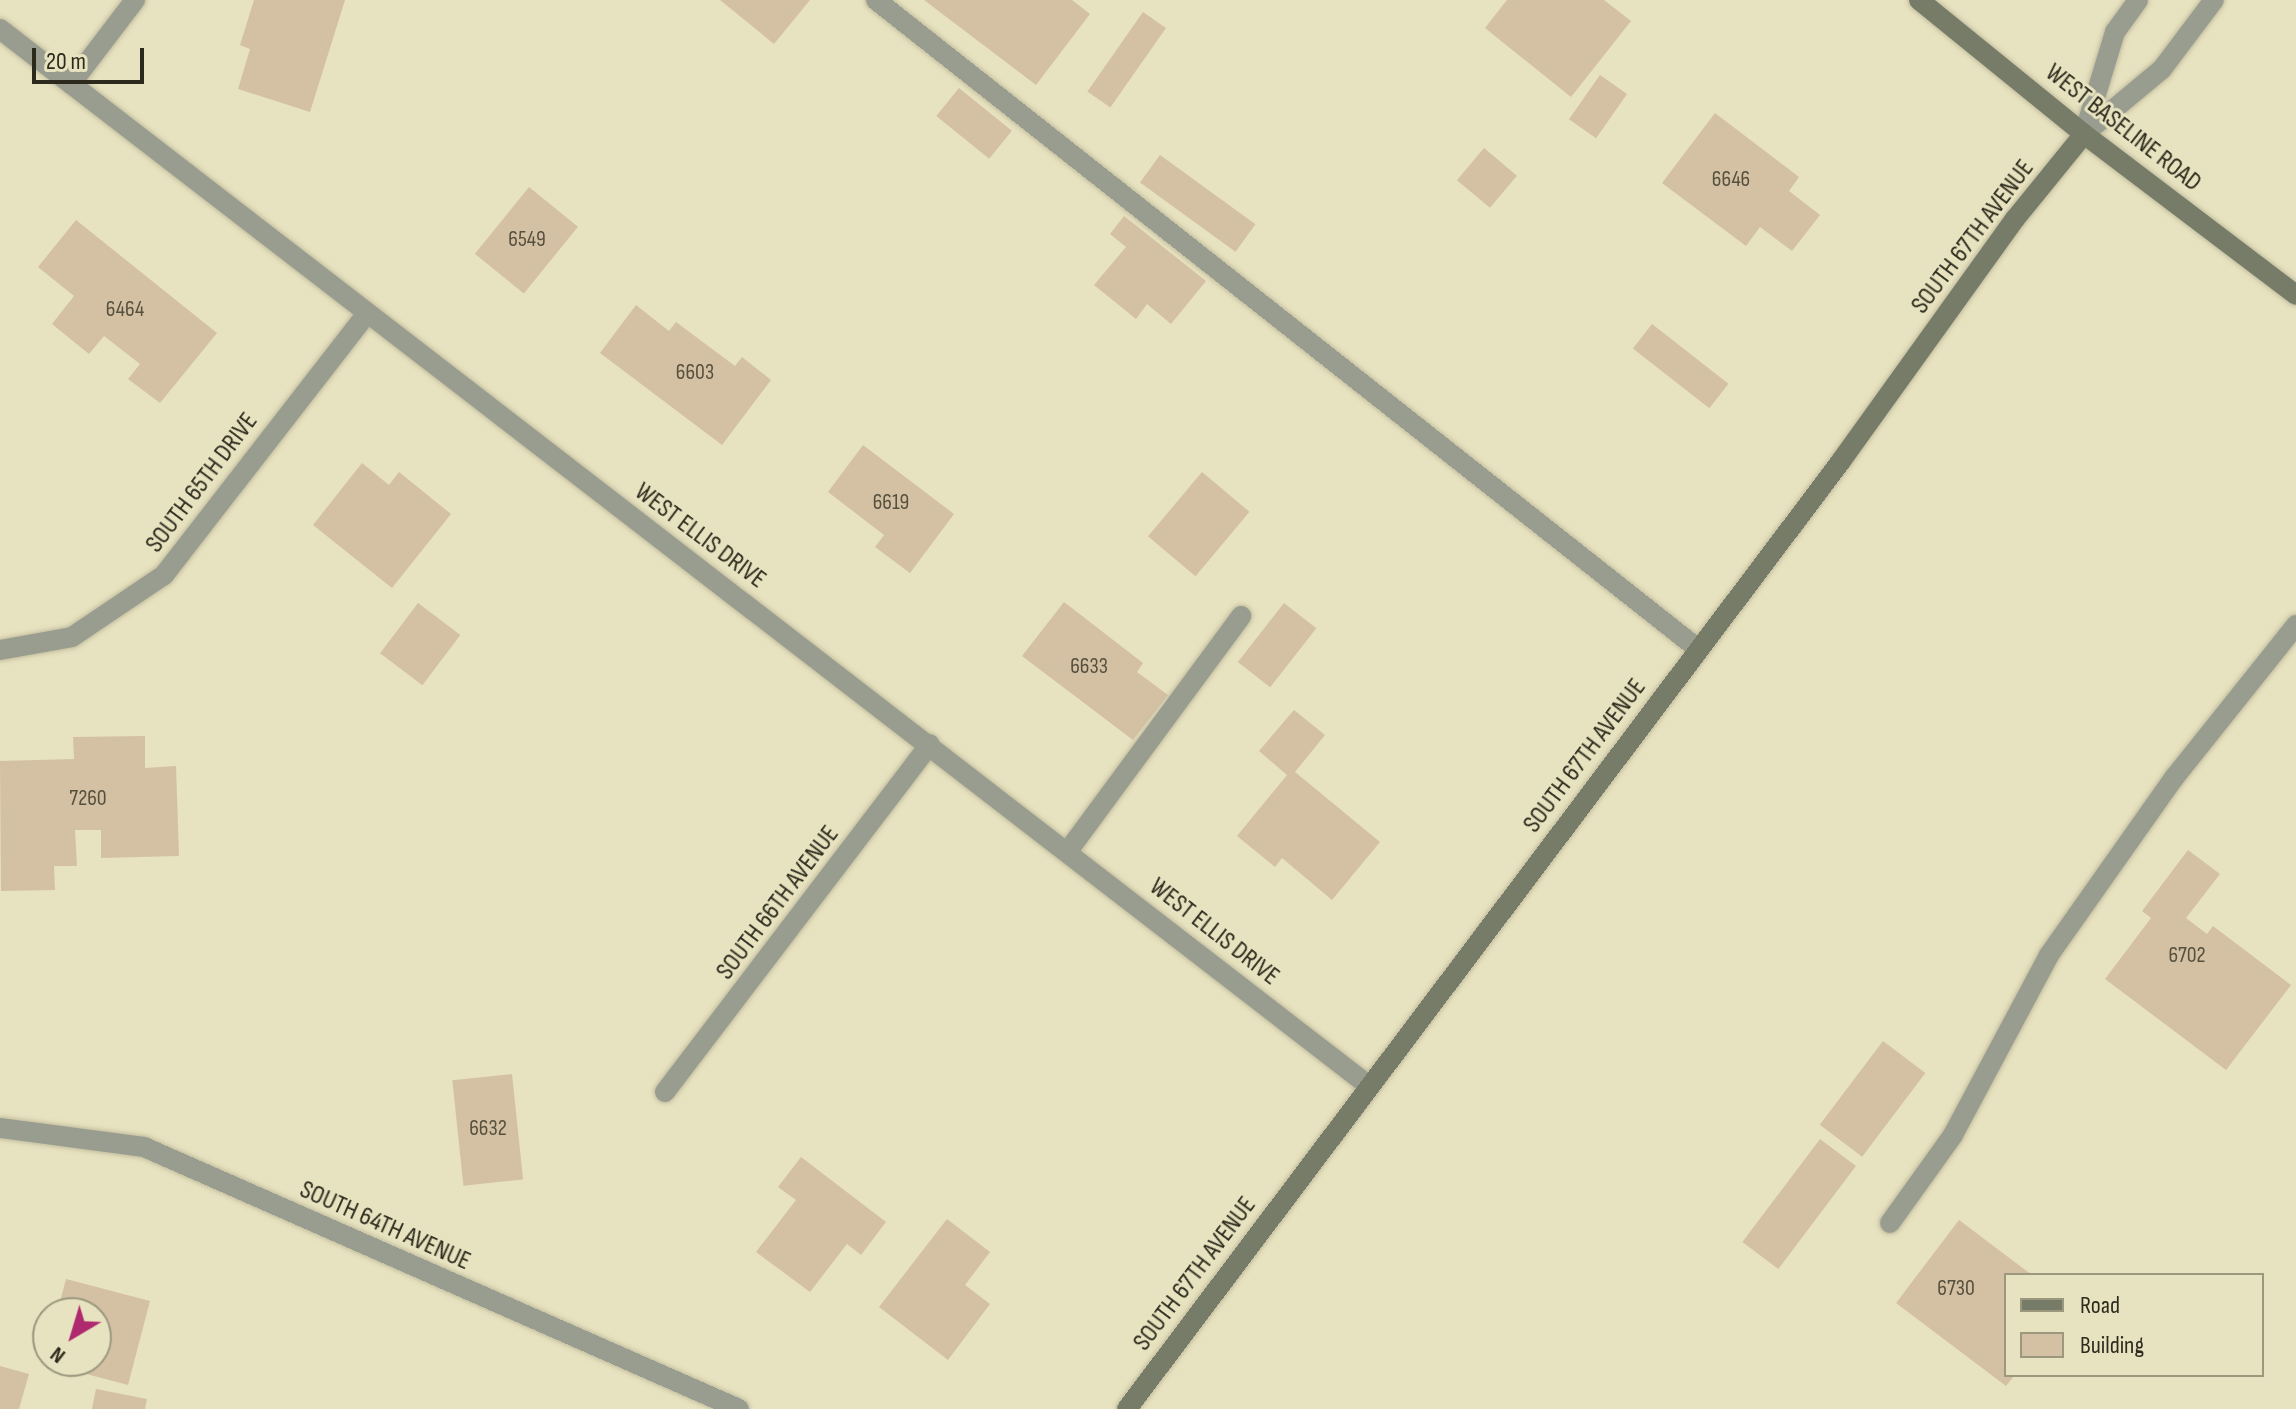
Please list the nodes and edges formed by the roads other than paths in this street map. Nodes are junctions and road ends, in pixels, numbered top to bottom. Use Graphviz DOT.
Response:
graph roads {
  1 [pos="135,0"];
  2 [pos="876,0"];
  3 [pos="1919,0"];
  4 [pos="2138,0"];
  5 [pos="2214,0"];
  6 [pos="0,29"];
  7 [pos="71,84"];
  8 [pos="2084,134"];
  9 [pos="2296,295"];
  10 [pos="366,315"];
  11 [pos="1241,616"];
  12 [pos="2296,625"];
  13 [pos="1698,649"];
  14 [pos="0,650"];
  15 [pos="930,744"];
  16 [pos="1068,851"];
  17 [pos="1368,1085"];
  18 [pos="665,1092"];
  19 [pos="0,1128"];
  20 [pos="1890,1223"];
  21 [pos="739,1409"];
  22 [pos="1127,1409"];
  1 -- 7 [label="street"];
  2 -- 13 [label="street"];
  3 -- 8 [label="main road, WEST BASELINE ROAD"];
  4 -- 8 [label="street"];
  5 -- 8 [label="street"];
  6 -- 7 [label="street, WEST ELLIS DRIVE"];
  7 -- 10 [label="street, WEST ELLIS DRIVE"];
  8 -- 9 [label="main road, WEST BASELINE ROAD"];
  8 -- 13 [label="main road, SOUTH 67TH AVENUE"];
  10 -- 14 [label="street, SOUTH 65TH DRIVE"];
  10 -- 15 [label="street, WEST ELLIS DRIVE"];
  11 -- 16 [label="street"];
  12 -- 20 [label="street"];
  13 -- 17 [label="main road, SOUTH 67TH AVENUE"];
  15 -- 16 [label="street, WEST ELLIS DRIVE"];
  15 -- 18 [label="street, SOUTH 66TH AVENUE"];
  16 -- 17 [label="street, WEST ELLIS DRIVE"];
  17 -- 22 [label="main road, SOUTH 67TH AVENUE"];
  19 -- 21 [label="street, SOUTH 64TH AVENUE"];
}
